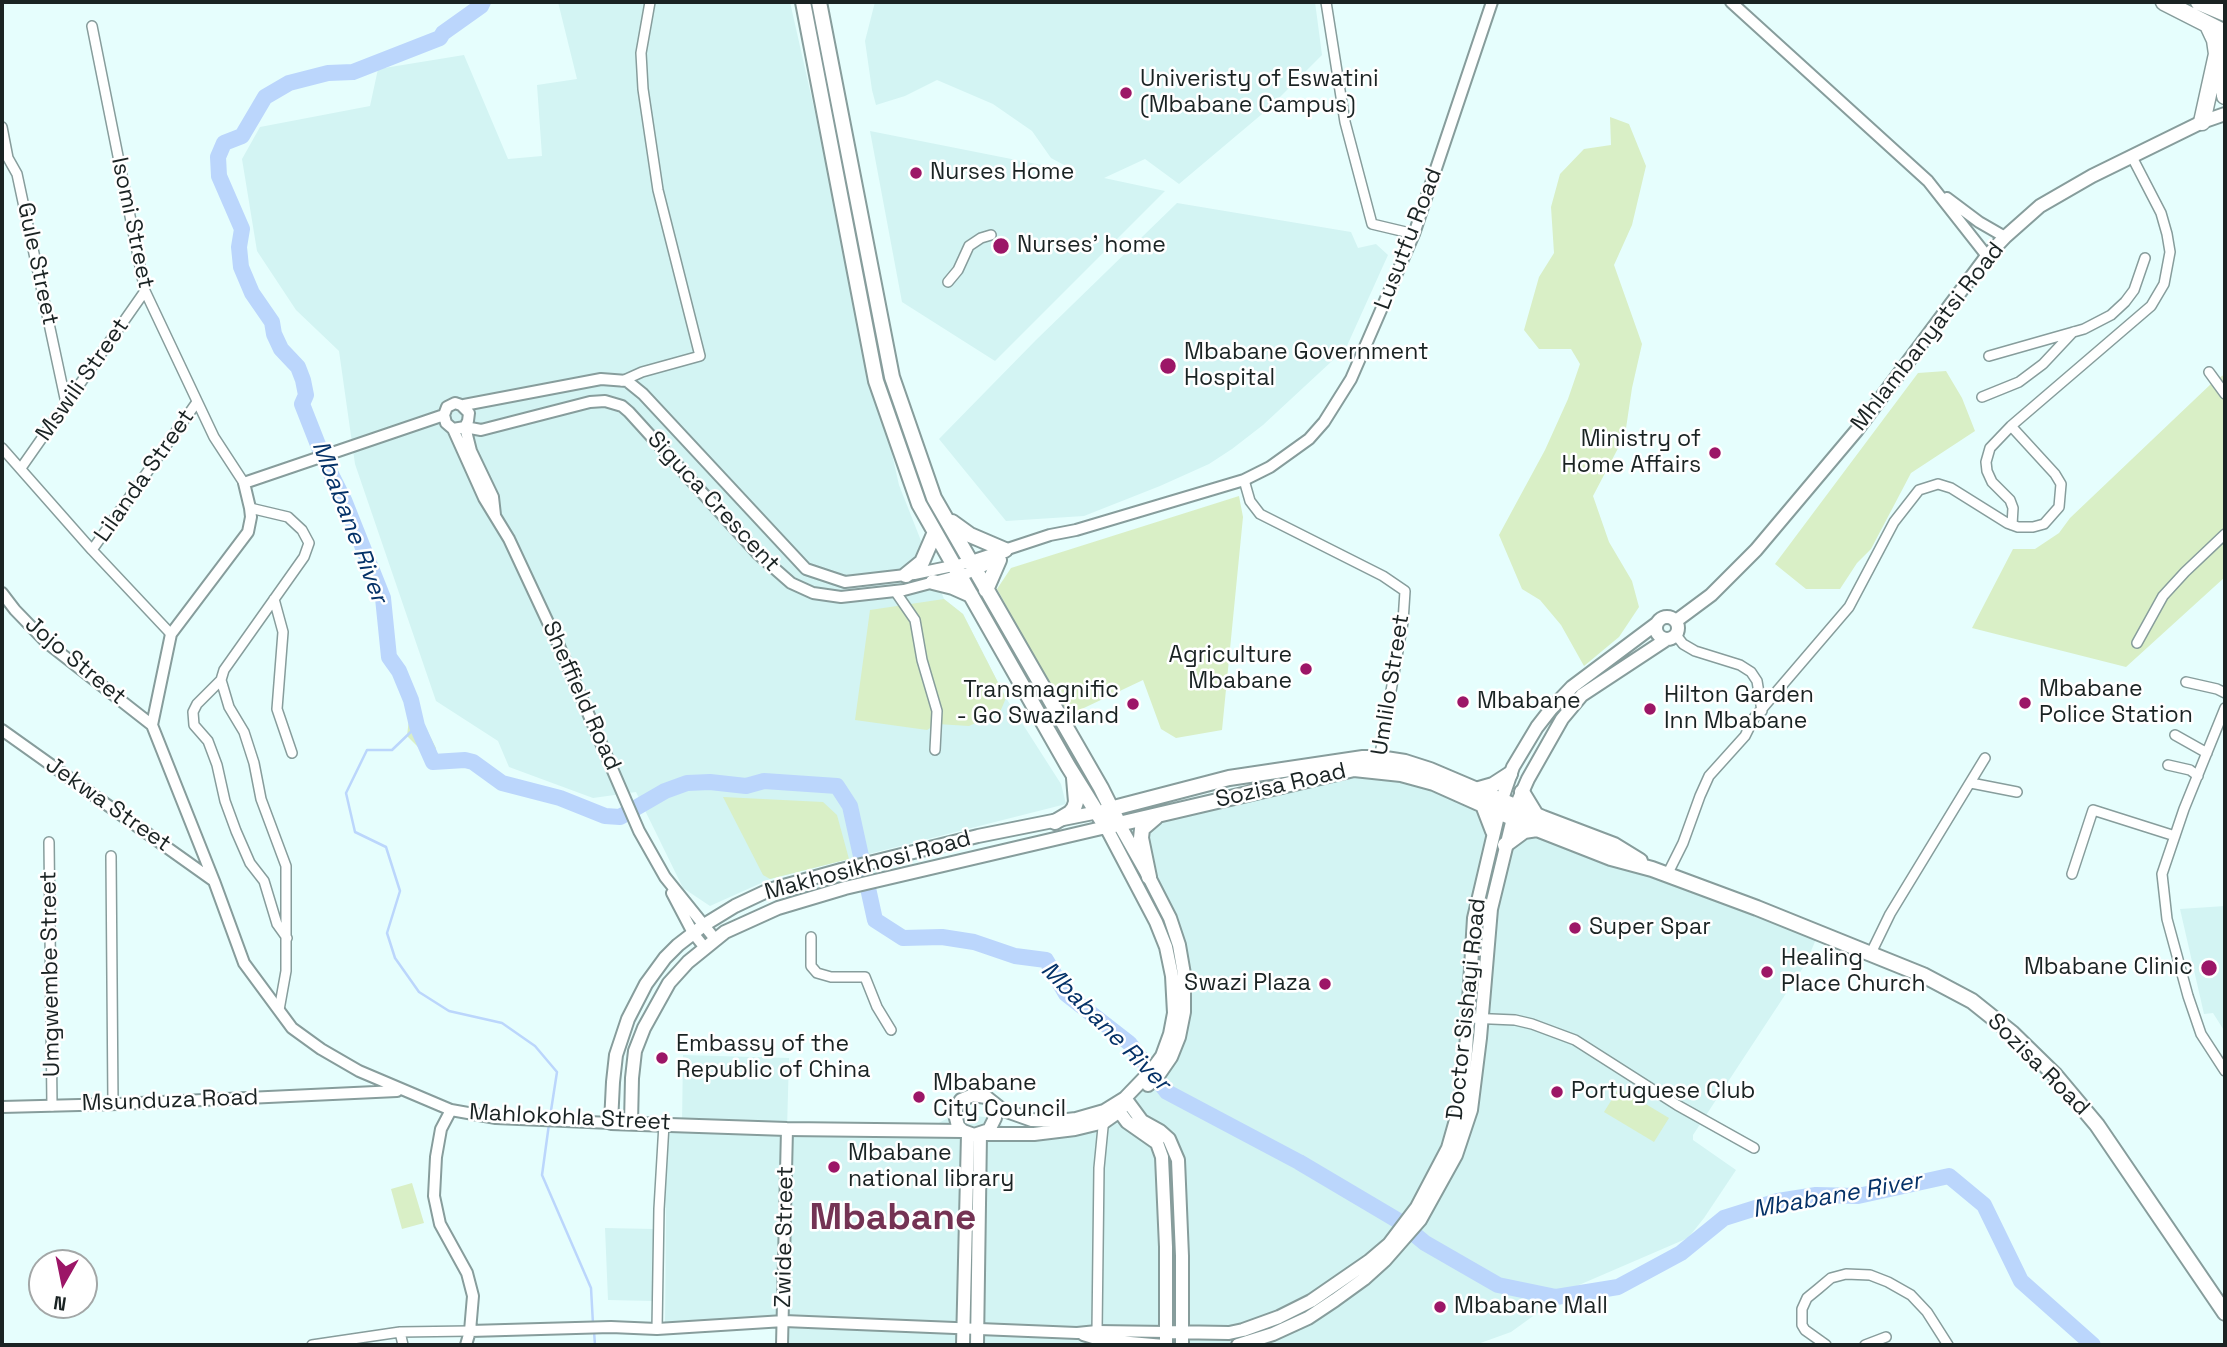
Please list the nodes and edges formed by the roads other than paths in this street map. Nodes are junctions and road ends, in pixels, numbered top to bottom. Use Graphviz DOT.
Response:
graph roads {
  1 [pos="650,2"];
  2 [pos="803,2"];
  3 [pos="819,2"];
  4 [pos="1326,2"];
  5 [pos="1492,2"];
  6 [pos="1731,2"];
  7 [pos="2164,2"];
  8 [pos="2199,2"];
  9 [pos="2225,13"];
  10 [pos="2208,25"];
  11 [pos="92,26"];
  12 [pos="2225,33"];
  13 [pos="2225,72"];
  14 [pos="2225,96"];
  15 [pos="2225,114"];
  16 [pos="2202,122"];
  17 [pos="2,127"];
  18 [pos="5,155"];
  19 [pos="2132,157"];
  20 [pos="1936,190"];
  21 [pos="1414,234"];
  22 [pos="991,235"];
  23 [pos="2005,237"];
  24 [pos="1987,256"];
  25 [pos="2145,258"];
  26 [pos="948,282"];
  27 [pos="145,291"];
  28 [pos="2073,332"];
  29 [pos="1989,356"];
  30 [pos="2209,372"];
  31 [pos="620,381"];
  32 [pos="2225,394"];
  33 [pos="1982,397"];
  34 [pos="197,402"];
  35 [pos="66,403"];
  36 [pos="614,403"];
  37 [pos="464,405"];
  38 [pos="443,415"];
  39 [pos="2011,426"];
  40 [pos="459,428"];
  41 [pos="489,428"];
  42 [pos="2,448"];
  43 [pos="471,451"];
  44 [pos="21,468"];
  45 [pos="1244,480"];
  46 [pos="244,482"];
  47 [pos="250,508"];
  48 [pos="495,516"];
  49 [pos="945,516"];
  50 [pos="2012,525"];
  51 [pos="935,533"];
  52 [pos="2225,534"];
  53 [pos="92,550"];
  54 [pos="1002,555"];
  55 [pos="965,568"];
  56 [pos="906,575"];
  57 [pos="933,582"];
  58 [pos="986,590"];
  59 [pos="895,591"];
  60 [pos="2,593"];
  61 [pos="971,595"];
  62 [pos="274,599"];
  63 [pos="1676,621"];
  64 [pos="1656,624"];
  65 [pos="171,634"];
  66 [pos="1672,637"];
  67 [pos="2137,643"];
  68 [pos="221,681"];
  69 [pos="2186,682"];
  70 [pos="2225,693"];
  71 [pos="2225,708"];
  72 [pos="1762,711"];
  73 [pos="152,724"];
  74 [pos="2,730"];
  75 [pos="2175,736"];
  76 [pos="935,750"];
  77 [pos="292,753"];
  78 [pos="2207,753"];
  79 [pos="1985,758"];
  80 [pos="1378,764"];
  81 [pos="2168,765"];
  82 [pos="1073,772"];
  83 [pos="1510,774"];
  84 [pos="1092,775"];
  85 [pos="2198,776"];
  86 [pos="1970,783"];
  87 [pos="1479,789"];
  88 [pos="2017,792"];
  89 [pos="1140,801"];
  90 [pos="1483,804"];
  91 [pos="1500,806"];
  92 [pos="1517,806"];
  93 [pos="1105,810"];
  94 [pos="1163,813"];
  95 [pos="1055,822"];
  96 [pos="1536,822"];
  97 [pos="1112,826"];
  98 [pos="1493,831"];
  99 [pos="2175,836"];
  100 [pos="49,842"];
  101 [pos="1505,845"];
  102 [pos="111,856"];
  103 [pos="2072,874"];
  104 [pos="1667,875"];
  105 [pos="1149,877"];
  106 [pos="214,881"];
  107 [pos="1490,909"];
  108 [pos="1474,918"];
  109 [pos="699,929"];
  110 [pos="811,937"];
  111 [pos="288,939"];
  112 [pos="715,939"];
  113 [pos="705,948"];
  114 [pos="1871,953"];
  115 [pos="279,1010"];
  116 [pos="1475,1019"];
  117 [pos="891,1030"];
  118 [pos="1162,1063"];
  119 [pos="359,1071"];
  120 [pos="2225,1071"];
  121 [pos="403,1091"];
  122 [pos="338,1094"];
  123 [pos="991,1102"];
  124 [pos="113,1104"];
  125 [pos="52,1106"];
  126 [pos="957,1106"];
  127 [pos="2,1107"];
  128 [pos="1116,1109"];
  129 [pos="451,1110"];
  130 [pos="611,1123"];
  131 [pos="631,1123"];
  132 [pos="664,1124"];
  133 [pos="787,1129"];
  134 [pos="911,1130"];
  135 [pos="973,1133"];
  136 [pos="1754,1149"];
  137 [pos="1394,1244"];
  138 [pos="2225,1313"];
  139 [pos="784,1321"];
  140 [pos="963,1328"];
  141 [pos="657,1329"];
  142 [pos="977,1329"];
  143 [pos="470,1331"];
  144 [pos="1097,1331"];
  145 [pos="400,1332"];
  146 [pos="1077,1333"];
  147 [pos="1886,1337"];
  148 [pos="1182,1339"];
  149 [pos="1166,1341"];
  150 [pos="312,1345"];
  151 [pos="403,1345"];
  152 [pos="466,1345"];
  153 [pos="782,1345"];
  154 [pos="963,1345"];
  155 [pos="976,1345"];
  156 [pos="1238,1345"];
  157 [pos="1826,1345"];
  158 [pos="1865,1345"];
  159 [pos="1948,1345"];
  1 -- 31 [label="street"];
  2 -- 51 [label="main road"];
  3 -- 49 [label="main road"];
  4 -- 21 [label="street"];
  5 -- 21 [label="street, Lusutfu Road"];
  6 -- 20 [label="street"];
  7 -- 10 [label="highway"];
  8 -- 9 [label="highway"];
  10 -- 12 [label="highway"];
  10 -- 16 [label="highway"];
  11 -- 27 [label="street, Isomi Street"];
  13 -- 14 [label="highway"];
  15 -- 16 [label="main road, Mhlambanyatsi Road"];
  16 -- 19 [label="main road, Mhlambanyatsi Road"];
  17 -- 18 [label="street, Gule Street"];
  18 -- 35 [label="street, Gule Street"];
  19 -- 23 [label="main road, Mhlambanyatsi Road"];
  19 -- 39 [label="street"];
  20 -- 23 [label="street"];
  20 -- 24 [label="street"];
  21 -- 45 [label="street, Lusutfu Road"];
  22 -- 26 [label="street"];
  23 -- 24 [label="main road, Mhlambanyatsi Road"];
  24 -- 63 [label="main road, Mhlambanyatsi Road"];
  25 -- 28 [label="street"];
  27 -- 34 [label="street, Isomi Street"];
  27 -- 35 [label="street, Mswili Street"];
  28 -- 29 [label="street"];
  28 -- 33 [label="street"];
  30 -- 32 [label="street"];
  31 -- 36 [label="street"];
  31 -- 37 [label="street"];
  31 -- 56 [label="street, Siguca Crescent"];
  34 -- 46 [label="street, Isomi Street"];
  34 -- 53 [label="street, Lilanda Street"];
  35 -- 44 [label="street, Mswili Street"];
  36 -- 41 [label="street"];
  36 -- 59 [label="street, Siguca Crescent"];
  37 -- 38 [label="street"];
  37 -- 40 [label="street"];
  38 -- 40 [label="street"];
  38 -- 46 [label="street"];
  39 -- 50 [label="street"];
  39 -- 50 [label="street"];
  40 -- 41 [label="street"];
  40 -- 43 [label="street"];
  40 -- 48 [label="street"];
  41 -- 43 [label="street"];
  42 -- 44 [label="street"];
  43 -- 48 [label="street"];
  44 -- 53 [label="street"];
  45 -- 54 [label="street, Lusutfu Road"];
  45 -- 80 [label="street, Umlilo Street"];
  46 -- 47 [label="street"];
  47 -- 62 [label="street"];
  47 -- 65 [label="street"];
  48 -- 109 [label="street, Sheffield Road"];
  49 -- 54 [label="main road"];
  49 -- 55 [label="main road"];
  50 -- 72 [label="street"];
  51 -- 55 [label="main road"];
  51 -- 56 [label="main road"];
  52 -- 67 [label="street"];
  53 -- 65 [label="street"];
  54 -- 55 [label="street, Lusutfu Road"];
  54 -- 58 [label="main road"];
  55 -- 56 [label="street, Siguca Crescent"];
  55 -- 57 [label="street, Siguca Crescent"];
  55 -- 58 [label="main road"];
  55 -- 61 [label="main road"];
  57 -- 59 [label="street, Siguca Crescent"];
  57 -- 61 [label="main road"];
  58 -- 84 [label="main road"];
  59 -- 76 [label="street"];
  60 -- 73 [label="street, Jojo Street"];
  61 -- 82 [label="main road"];
  62 -- 68 [label="street"];
  62 -- 77 [label="street"];
  63 -- 64 [label="main road"];
  63 -- 66 [label="main road"];
  64 -- 66 [label="main road"];
  64 -- 83 [label="main road"];
  65 -- 73 [label="street"];
  66 -- 72 [label="street"];
  66 -- 92 [label="main road"];
  68 -- 111 [label="street"];
  68 -- 111 [label="street"];
  69 -- 70 [label="street"];
  71 -- 78 [label="street"];
  72 -- 104 [label="street"];
  73 -- 106 [label="street, Mahlokohla Street"];
  74 -- 106 [label="street, Jekwa Street"];
  75 -- 78 [label="street"];
  78 -- 85 [label="street"];
  79 -- 86 [label="street"];
  80 -- 87 [label="main road, Sozisa Road"];
  80 -- 89 [label="main road, Sozisa Road"];
  80 -- 90 [label="main road, Sozisa Road"];
  80 -- 94 [label="main road, Sozisa Road"];
  81 -- 85 [label="street"];
  82 -- 93 [label="main road"];
  82 -- 95 [label="main road"];
  83 -- 87 [label="main road"];
  83 -- 91 [label="main road"];
  84 -- 89 [label="main road"];
  84 -- 93 [label="main road"];
  85 -- 99 [label="street"];
  86 -- 88 [label="street"];
  86 -- 114 [label="street"];
  87 -- 91 [label="main road, Sozisa Road"];
  89 -- 93 [label="main road, Sozisa Road"];
  90 -- 91 [label="main road, Sozisa Road"];
  90 -- 98 [label="main road"];
  91 -- 92 [label="main road, Sozisa Road"];
  91 -- 98 [label="main road, Doctor Sishayi Road"];
  92 -- 96 [label="main road, Sozisa Road"];
  92 -- 96 [label="main road"];
  92 -- 101 [label="main road, Doctor Sishayi Road"];
  93 -- 95 [label="main road, Makhosikhosi Road"];
  93 -- 97 [label="main road"];
  94 -- 97 [label="main road, Sozisa Road"];
  94 -- 105 [label="main road"];
  95 -- 109 [label="main road, Makhosikhosi Road"];
  96 -- 101 [label="main road"];
  96 -- 104 [label="main road, Sozisa Road"];
  97 -- 105 [label="main road"];
  97 -- 112 [label="main road, Makhosikhosi Road"];
  97 -- 118 [label="main road"];
  98 -- 108 [label="main road, Doctor Sishayi Road"];
  99 -- 103 [label="street"];
  99 -- 120 [label="street"];
  100 -- 125 [label="street, Umgwembe Street"];
  101 -- 107 [label="main road, Doctor Sishayi Road"];
  102 -- 124 [label="street"];
  104 -- 114 [label="main road, Sozisa Road"];
  105 -- 118 [label="main road"];
  106 -- 115 [label="street, Mahlokohla Street"];
  107 -- 108 [label="main road"];
  107 -- 116 [label="main road, Doctor Sishayi Road"];
  108 -- 116 [label="main road, Doctor Sishayi Road"];
  109 -- 112 [label="street, Sheffield Road"];
  109 -- 113 [label="street, Sheffield Road"];
  109 -- 130 [label="main road, Makhosikhosi Road"];
  110 -- 117 [label="street"];
  111 -- 115 [label="street"];
  112 -- 113 [label="main road, Makhosikhosi Road"];
  113 -- 131 [label="main road, Makhosikhosi Road"];
  114 -- 138 [label="main road, Sozisa Road"];
  115 -- 119 [label="street, Mahlokohla Street"];
  116 -- 136 [label="street"];
  116 -- 137 [label="main road, Doctor Sishayi Road"];
  118 -- 128 [label="main road"];
  119 -- 121 [label="street, Mahlokohla Street"];
  119 -- 122 [label="street"];
  121 -- 122 [label="street, Msunduza Road"];
  121 -- 129 [label="street, Mahlokohla Street"];
  122 -- 124 [label="street, Msunduza Road"];
  123 -- 126 [label="main road"];
  123 -- 128 [label="main road"];
  123 -- 135 [label="main road"];
  124 -- 125 [label="street, Msunduza Road"];
  125 -- 127 [label="street, Msunduza Road"];
  126 -- 134 [label="main road, Mahlokohla Street"];
  126 -- 135 [label="main road"];
  128 -- 135 [label="main road, Mahlokohla Street"];
  128 -- 144 [label="street"];
  128 -- 148 [label="main road"];
  128 -- 149 [label="main road"];
  129 -- 130 [label="street, Mahlokohla Street"];
  129 -- 143 [label="street"];
  130 -- 131 [label="main road, Mahlokohla Street"];
  131 -- 132 [label="main road, Mahlokohla Street"];
  132 -- 133 [label="main road, Mahlokohla Street"];
  132 -- 141 [label="street"];
  133 -- 134 [label="main road, Mahlokohla Street"];
  133 -- 139 [label="street, Zwide Street"];
  134 -- 135 [label="main road, Mahlokohla Street"];
  135 -- 140 [label="main road"];
  135 -- 142 [label="main road"];
  137 -- 148 [label="main road, Doctor Sishayi Road"];
  137 -- 156 [label="main road, Doctor Sishayi Road"];
  139 -- 140 [label="street, Doctor Sishayi Road"];
  139 -- 141 [label="street, Doctor Sishayi Road"];
  139 -- 153 [label="street, Zwide Street"];
  140 -- 142 [label="street, Doctor Sishayi Road"];
  140 -- 154 [label="main road"];
  141 -- 143 [label="street, Doctor Sishayi Road"];
  142 -- 146 [label="street, Doctor Sishayi Road"];
  142 -- 155 [label="main road"];
  143 -- 145 [label="street, Doctor Sishayi Road"];
  143 -- 152 [label="street"];
  144 -- 146 [label="street, Doctor Sishayi Road"];
  144 -- 149 [label="street, Doctor Sishayi Road"];
  145 -- 150 [label="street, Doctor Sishayi Road"];
  145 -- 151 [label="street"];
  146 -- 149 [label="street, Doctor Sishayi Road"];
  147 -- 158 [label="street"];
  148 -- 149 [label="main road, Doctor Sishayi Road"];
  157 -- 159 [label="street"];
}
